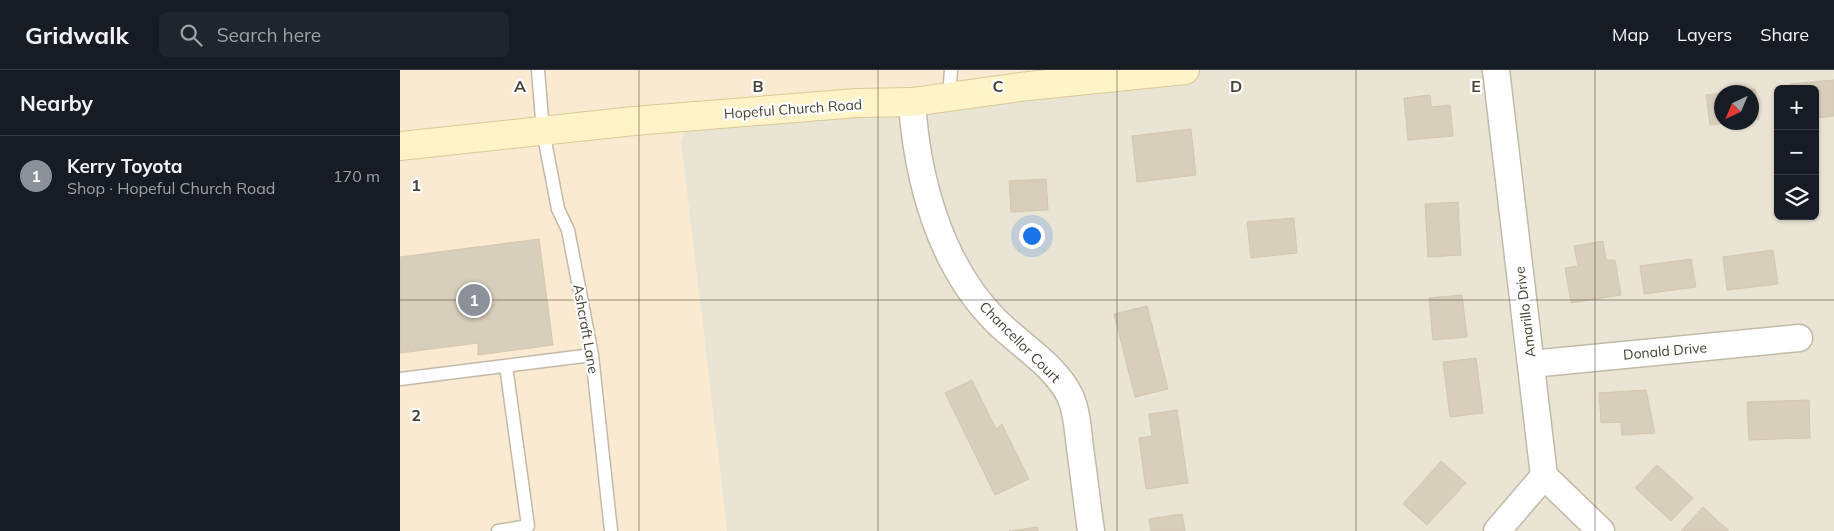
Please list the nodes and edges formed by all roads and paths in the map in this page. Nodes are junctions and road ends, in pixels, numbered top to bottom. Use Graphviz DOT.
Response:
graph roads {
  1 [pos="538,70"];
  2 [pos="951,70"];
  3 [pos="1185,70"];
  4 [pos="1496,70"];
  5 [pos="949,97"];
  6 [pos="912,102"];
  7 [pos="543,131"];
  8 [pos="400,146"];
  9 [pos="1799,338"];
  10 [pos="592,355"];
  11 [pos="1531,364"];
  12 [pos="506,366"];
  13 [pos="400,379"];
  14 [pos="1544,476"];
  15 [pos="498,531"];
  16 [pos="611,531"];
  17 [pos="1091,531"];
  18 [pos="1497,531"];
  19 [pos="1601,531"];
  1 -- 7 [label="lane, Ashcraft Lane"];
  2 -- 5 [label="lane"];
  3 -- 5 [label="main road, Hopeful Church Road"];
  4 -- 11 [label="street, Amarillo Drive"];
  5 -- 6 [label="main road, Hopeful Church Road"];
  6 -- 7 [label="main road, Hopeful Church Road"];
  6 -- 17 [label="street, Chancellor Court"];
  7 -- 8 [label="main road, Hopeful Church Road"];
  7 -- 10 [label="lane, Ashcraft Lane"];
  9 -- 11 [label="street, Donald Drive"];
  10 -- 12 [label="lane"];
  10 -- 16 [label="lane, Ashcraft Lane"];
  11 -- 14 [label="street, Amarillo Drive"];
  12 -- 13 [label="lane"];
  12 -- 15 [label="lane"];
  14 -- 18 [label="street"];
  14 -- 19 [label="street"];
}
